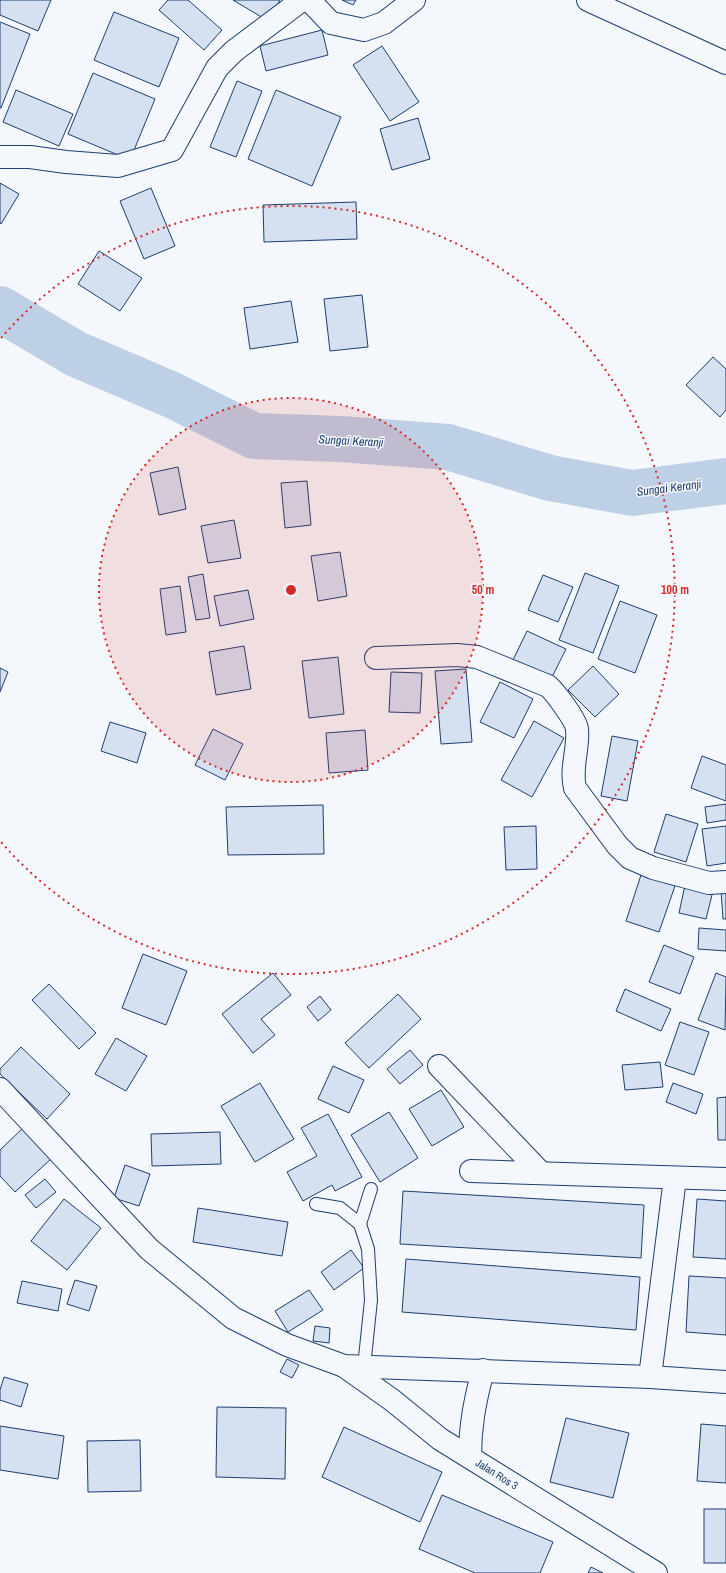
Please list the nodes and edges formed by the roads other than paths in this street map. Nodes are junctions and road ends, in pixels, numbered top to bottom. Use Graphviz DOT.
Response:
graph roads {
  1 [pos="302,0"];
  2 [pos="309,0"];
  3 [pos="414,0"];
  4 [pos="588,0"];
  5 [pos="726,63"];
  6 [pos="0,157"];
  7 [pos="376,658"];
  8 [pos="726,882"];
  9 [pos="439,1066"];
  10 [pos="0,1089"];
  11 [pos="471,1170"];
  12 [pos="541,1173"];
  13 [pos="675,1178"];
  14 [pos="726,1179"];
  15 [pos="372,1189"];
  16 [pos="316,1204"];
  17 [pos="360,1224"];
  18 [pos="354,1366"];
  19 [pos="483,1370"];
  20 [pos="650,1377"];
  21 [pos="726,1382"];
  22 [pos="470,1457"];
  23 [pos="656,1573"];
  1 -- 6 [label="street"];
  2 -- 3 [label="street"];
  4 -- 5 [label="street"];
  7 -- 8 [label="street"];
  9 -- 12 [label="street"];
  10 -- 18 [label="street"];
  11 -- 12 [label="street"];
  12 -- 13 [label="street"];
  13 -- 14 [label="street"];
  13 -- 20 [label="street"];
  15 -- 17 [label="lane"];
  16 -- 17 [label="lane"];
  17 -- 18 [label="lane"];
  18 -- 19 [label="street"];
  18 -- 22 [label="street, Jalan Ros 3"];
  19 -- 20 [label="street"];
  19 -- 22 [label="street"];
  20 -- 21 [label="street"];
  22 -- 23 [label="street, Jalan Ros 3"];
}
